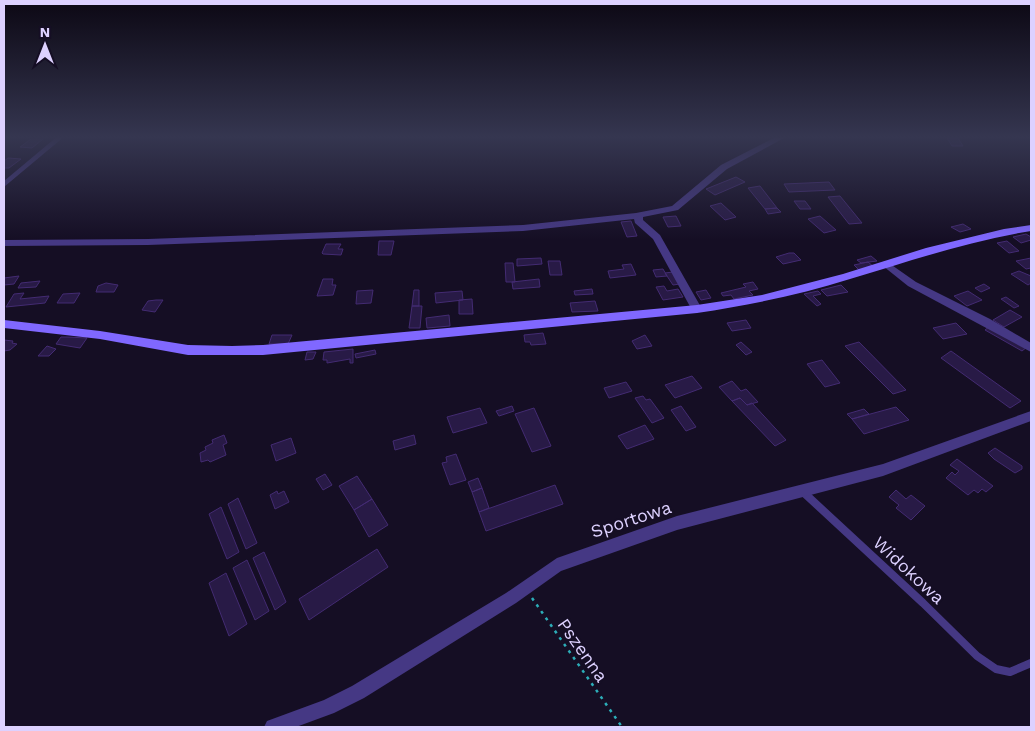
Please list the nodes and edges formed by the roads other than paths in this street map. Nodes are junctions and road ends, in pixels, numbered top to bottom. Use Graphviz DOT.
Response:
graph roads {
  1 [pos="18,172"];
  2 [pos="718,172"];
  3 [pos="4,184"];
  4 [pos="639,215"];
  5 [pos="1031,228"];
  6 [pos="4,243"];
  7 [pos="886,264"];
  8 [pos="697,309"];
  9 [pos="4,324"];
  10 [pos="1031,348"];
  11 [pos="1031,416"];
  12 [pos="802,492"];
  13 [pos="1031,663"];
  14 [pos="273,727"];
  1 -- 3 [label="lane"];
  2 -- 4 [label="street"];
  4 -- 6 [label="street"];
  4 -- 8 [label="street"];
  5 -- 7 [label="street"];
  7 -- 8 [label="street"];
  7 -- 10 [label="street"];
  8 -- 9 [label="street"];
  11 -- 12 [label="street, Sportowa"];
  12 -- 13 [label="lane, Widokowa"];
  12 -- 14 [label="street, Sportowa"];
}
